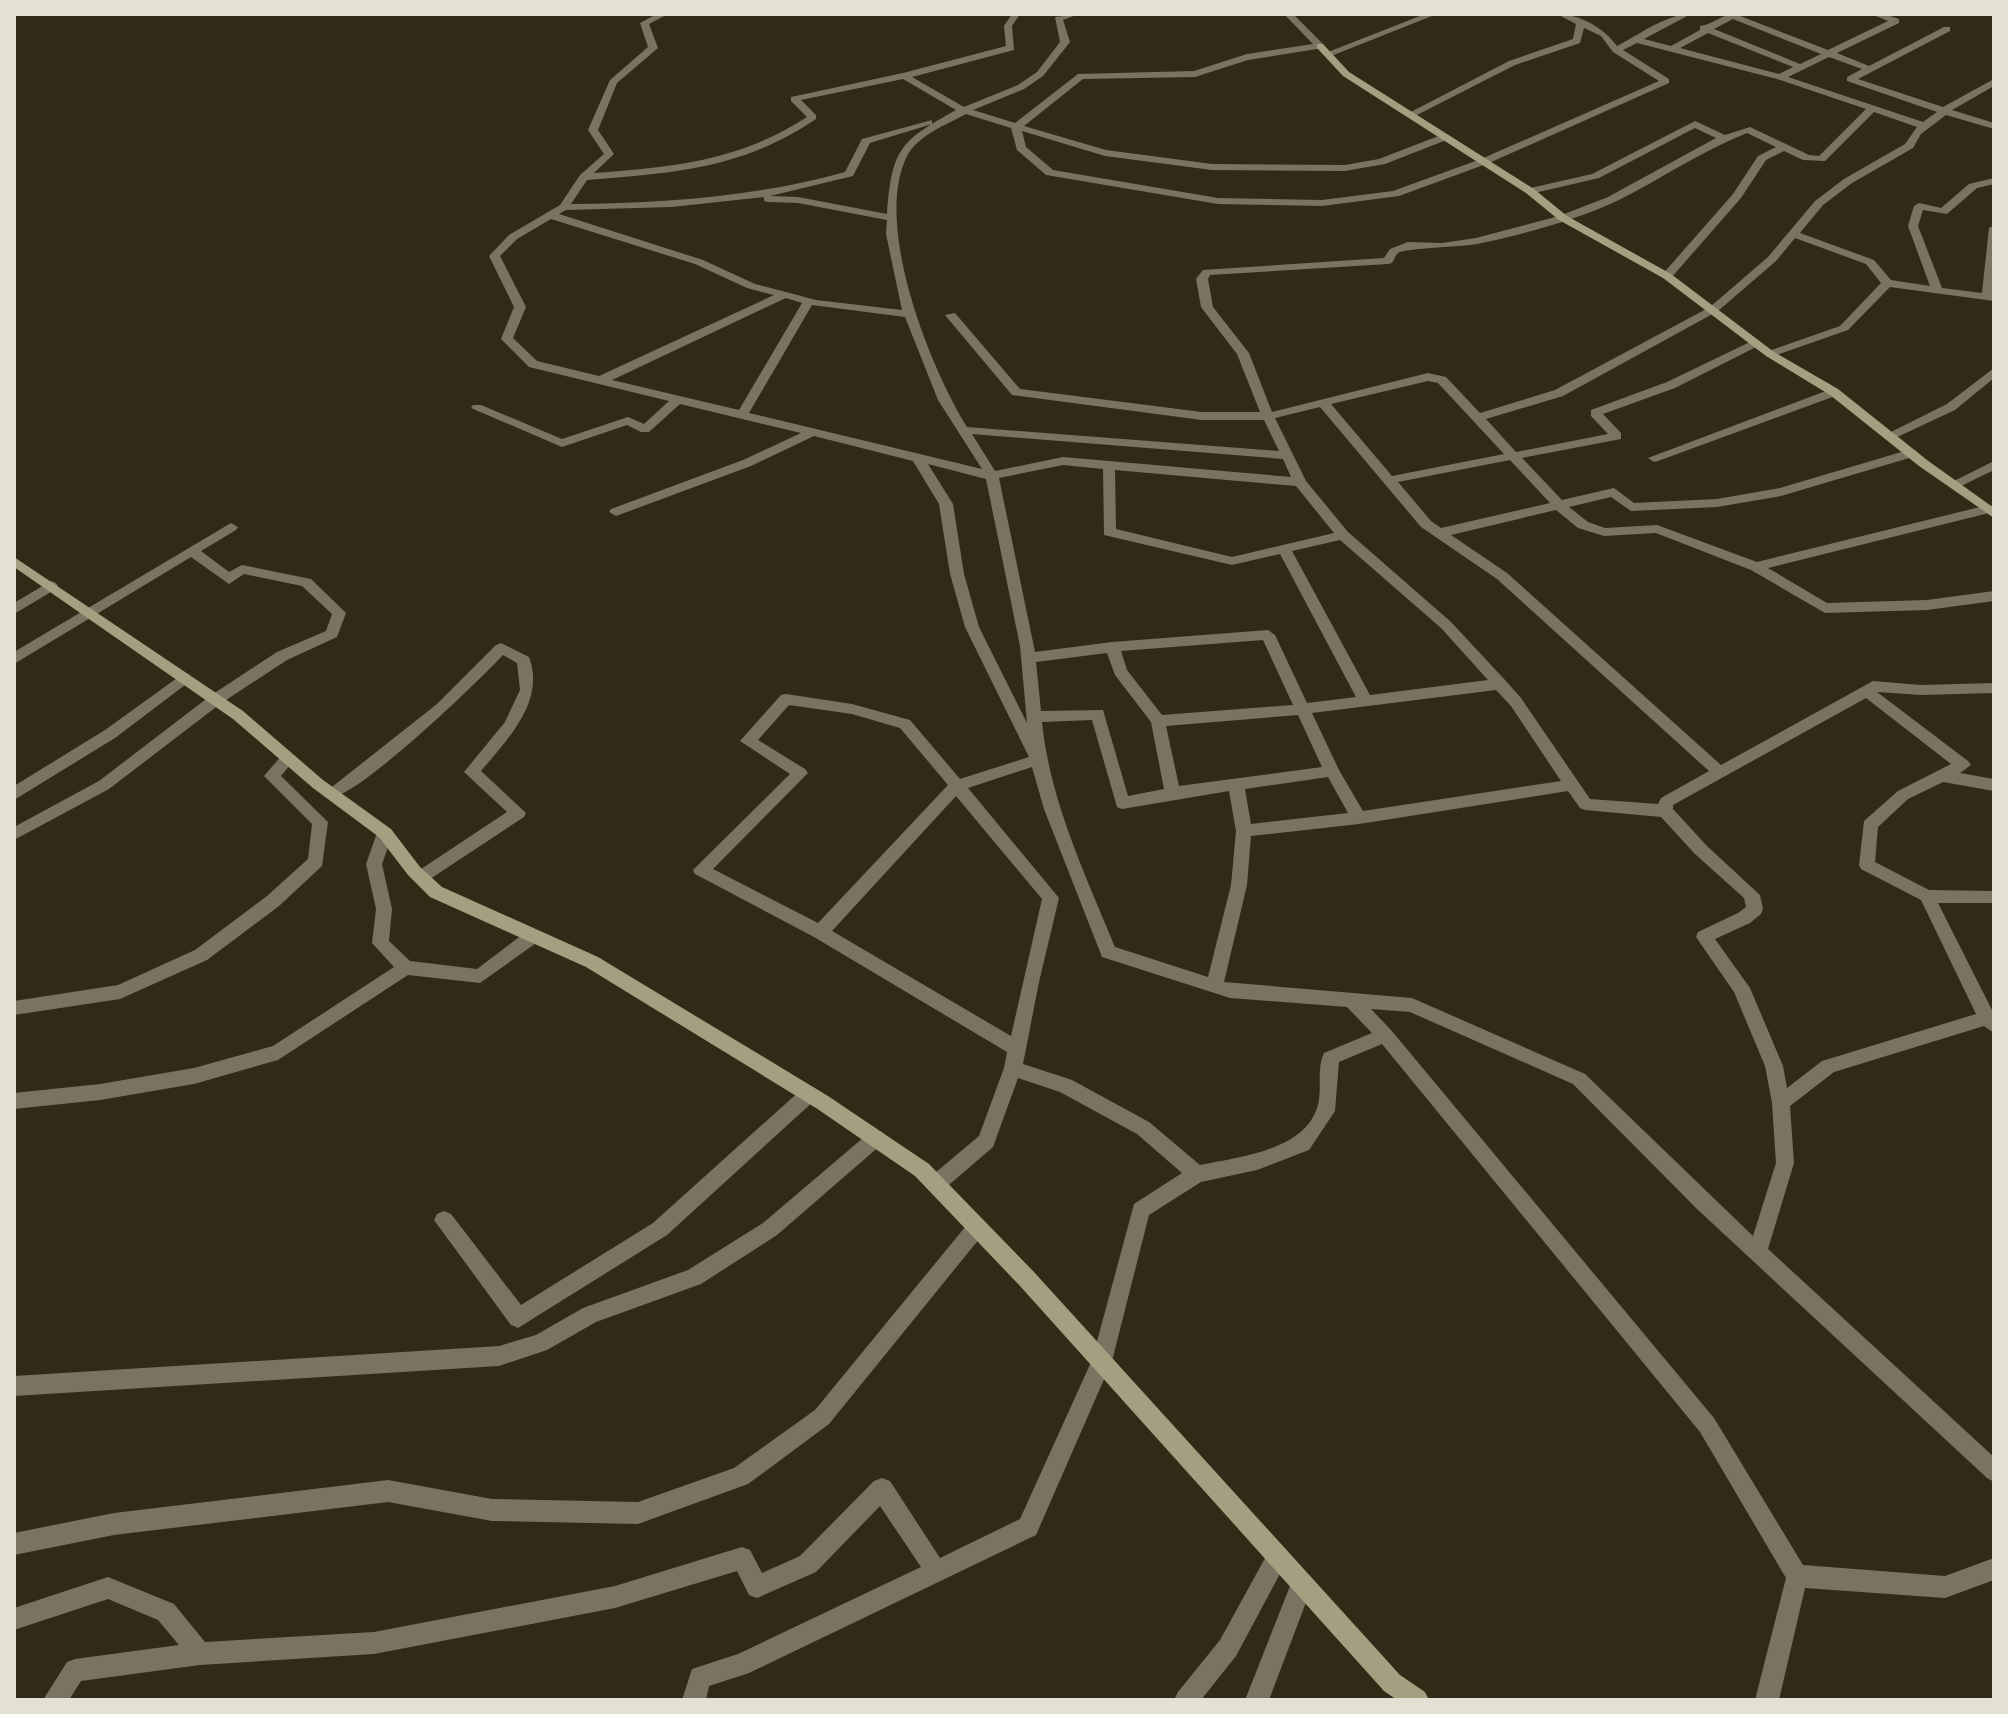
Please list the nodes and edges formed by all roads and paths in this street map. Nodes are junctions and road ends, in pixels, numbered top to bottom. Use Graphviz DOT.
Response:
graph roads {
  1 [pos="664,14"];
  2 [pos="1016,14"];
  3 [pos="1075,14"];
  4 [pos="1288,14"];
  5 [pos="1433,14"];
  6 [pos="1564,14"];
  7 [pos="1875,14"];
  8 [pos="1683,16"];
  9 [pos="1581,23"];
  10 [pos="1707,29"];
  11 [pos="1947,29"];
  12 [pos="1633,39"];
  13 [pos="1324,50"];
  14 [pos="1616,50"];
  15 [pos="1670,50"];
  16 [pos="1828,54"];
  17 [pos="1800,67"];
  18 [pos="1869,69"];
  19 [pos="904,76"];
  20 [pos="1780,77"];
  21 [pos="1994,82"];
  22 [pos="1873,108"];
  23 [pos="965,111"];
  24 [pos="1944,111"];
  25 [pos="1410,115"];
  26 [pos="1924,126"];
  27 [pos="1994,126"];
  28 [pos="1016,127"];
  29 [pos="1445,137"];
  30 [pos="1724,138"];
  31 [pos="1786,146"];
  32 [pos="1485,161"];
  33 [pos="584,177"];
  34 [pos="1994,181"];
  35 [pos="1530,191"];
  36 [pos="738,199"];
  37 [pos="564,207"];
  38 [pos="550,215"];
  39 [pos="893,218"];
  40 [pos="1563,218"];
  41 [pos="1994,228"];
  42 [pos="1793,234"];
  43 [pos="1667,276"];
  44 [pos="1887,283"];
  45 [pos="1937,291"];
  46 [pos="784,295"];
  47 [pos="1990,298"];
  48 [pos="809,301"];
  49 [pos="1714,309"];
  50 [pos="910,314"];
  51 [pos="951,315"];
  52 [pos="1756,343"];
  53 [pos="1770,354"];
  54 [pos="1994,372"];
  55 [pos="601,380"];
  56 [pos="1834,392"];
  57 [pos="678,399"];
  58 [pos="1323,403"];
  59 [pos="477,408"];
  60 [pos="742,415"];
  61 [pos="1269,416"];
  62 [pos="1477,418"];
  63 [pos="963,430"];
  64 [pos="813,432"];
  65 [pos="1889,436"];
  66 [pos="1912,453"];
  67 [pos="1288,456"];
  68 [pos="1514,457"];
  69 [pos="918,458"];
  70 [pos="1654,458"];
  71 [pos="1994,465"];
  72 [pos="1109,466"];
  73 [pos="992,476"];
  74 [pos="1389,480"];
  75 [pos="1300,482"];
  76 [pos="1954,484"];
  77 [pos="1559,505"];
  78 [pos="616,512"];
  79 [pos="1991,512"];
  80 [pos="231,527"];
  81 [pos="1440,533"];
  82 [pos="1343,535"];
  83 [pos="1284,549"];
  84 [pos="191,551"];
  85 [pos="14,561"];
  86 [pos="1756,567"];
  87 [pos="51,586"];
  88 [pos="1994,596"];
  89 [pos="14,609"];
  90 [pos="89,612"];
  91 [pos="1112,647"];
  92 [pos="1028,658"];
  93 [pos="14,659"];
  94 [pos="184,678"];
  95 [pos="1500,684"];
  96 [pos="1994,688"];
  97 [pos="1866,691"];
  98 [pos="215,700"];
  99 [pos="1366,702"];
  100 [pos="1303,709"];
  101 [pos="1034,717"];
  102 [pos="1158,721"];
  103 [pos="288,758"];
  104 [pos="1038,760"];
  105 [pos="1332,771"];
  106 [pos="1719,772"];
  107 [pos="1941,776"];
  108 [pos="1236,784"];
  109 [pos="1572,785"];
  110 [pos="1994,785"];
  111 [pos="956,786"];
  112 [pos="1173,793"];
  113 [pos="14,794"];
  114 [pos="331,794"];
  115 [pos="1665,811"];
  116 [pos="1359,818"];
  117 [pos="1244,831"];
  118 [pos="385,833"];
  119 [pos="14,834"];
  120 [pos="421,877"];
  121 [pos="1927,896"];
  122 [pos="1994,897"];
  123 [pos="820,932"];
  124 [pos="533,936"];
  125 [pos="406,968"];
  126 [pos="1214,986"];
  127 [pos="1351,1000"];
  128 [pos="14,1008"];
  129 [pos="1991,1022"];
  130 [pos="1385,1035"];
  131 [pos="1018,1049"];
  132 [pos="1013,1068"];
  133 [pos="809,1094"];
  134 [pos="14,1101"];
  135 [pos="1781,1103"];
  136 [pos="876,1138"];
  137 [pos="1197,1174"];
  138 [pos="936,1184"];
  139 [pos="444,1220"];
  140 [pos="977,1227"];
  141 [pos="1758,1250"];
  142 [pos="1102,1361"];
  143 [pos="14,1386"];
  144 [pos="1994,1471"];
  145 [pos="14,1544"];
  146 [pos="1278,1557"];
  147 [pos="1994,1569"];
  148 [pos="936,1571"];
  149 [pos="1797,1576"];
  150 [pos="1302,1584"];
  151 [pos="14,1619"];
  152 [pos="200,1654"];
  153 [pos="55,1700"];
  154 [pos="694,1700"];
  155 [pos="1186,1700"];
  156 [pos="1257,1700"];
  157 [pos="1417,1700"];
  158 [pos="1767,1700"];
  1 -- 33 [label="street"];
  2 -- 19 [label="street"];
  3 -- 23 [label="street"];
  4 -- 13 [label="street"];
  5 -- 13 [label="street"];
  6 -- 9 [label="street"];
  7 -- 16 [label="street"];
  8 -- 10 [label="street"];
  8 -- 12 [label="street"];
  9 -- 14 [label="street"];
  9 -- 25 [label="street"];
  10 -- 15 [label="street"];
  10 -- 16 [label="street"];
  10 -- 17 [label="street"];
  11 -- 18 [label="street"];
  12 -- 14 [label="street"];
  12 -- 15 [label="street"];
  13 -- 25 [label="street"];
  13 -- 28 [label="street"];
  14 -- 32 [label="street"];
  15 -- 20 [label="street"];
  16 -- 17 [label="street"];
  16 -- 18 [label="street"];
  17 -- 20 [label="street"];
  18 -- 24 [label="street"];
  19 -- 23 [label="street"];
  19 -- 33 [label="street"];
  20 -- 22 [label="street"];
  21 -- 24 [label="street"];
  22 -- 26 [label="street"];
  22 -- 31 [label="street"];
  23 -- 28 [label="street"];
  23 -- 36 [label="street"];
  23 -- 39 [label="street"];
  24 -- 26 [label="street"];
  24 -- 27 [label="street"];
  25 -- 29 [label="street"];
  26 -- 42 [label="street"];
  28 -- 29 [label="street"];
  28 -- 32 [label="street"];
  29 -- 32 [label="street"];
  30 -- 31 [label="street"];
  30 -- 35 [label="street"];
  30 -- 40 [label="street"];
  31 -- 43 [label="street"];
  32 -- 35 [label="street"];
  33 -- 37 [label="street"];
  34 -- 45 [label="street"];
  35 -- 40 [label="street"];
  36 -- 37 [label="street"];
  36 -- 39 [label="street"];
  37 -- 38 [label="street"];
  38 -- 46 [label="street"];
  38 -- 55 [label="street"];
  39 -- 50 [label="street"];
  40 -- 43 [label="street"];
  40 -- 61 [label="street"];
  41 -- 47 [label="street"];
  42 -- 44 [label="street"];
  42 -- 49 [label="street"];
  43 -- 49 [label="street"];
  44 -- 45 [label="street"];
  44 -- 53 [label="street"];
  45 -- 47 [label="street"];
  46 -- 48 [label="street"];
  46 -- 55 [label="street"];
  48 -- 50 [label="street"];
  48 -- 60 [label="street"];
  49 -- 52 [label="street"];
  49 -- 62 [label="street"];
  50 -- 63 [label="street"];
  51 -- 61 [label="street"];
  52 -- 53 [label="street"];
  52 -- 68 [label="street"];
  53 -- 56 [label="street"];
  54 -- 65 [label="street"];
  55 -- 57 [label="street"];
  56 -- 65 [label="street"];
  56 -- 70 [label="street"];
  57 -- 59 [label="street"];
  57 -- 60 [label="street"];
  58 -- 61 [label="street"];
  58 -- 62 [label="street"];
  58 -- 74 [label="street"];
  60 -- 64 [label="street"];
  61 -- 67 [label="street"];
  62 -- 68 [label="street"];
  63 -- 67 [label="street"];
  63 -- 73 [label="street"];
  64 -- 69 [label="street"];
  64 -- 78 [label="street"];
  65 -- 66 [label="street"];
  66 -- 76 [label="street"];
  66 -- 77 [label="street"];
  67 -- 75 [label="street"];
  68 -- 74 [label="street"];
  68 -- 77 [label="street"];
  69 -- 73 [label="street"];
  69 -- 104 [label="street"];
  71 -- 76 [label="street"];
  72 -- 73 [label="street"];
  72 -- 75 [label="street"];
  72 -- 83 [label="street"];
  73 -- 92 [label="street"];
  74 -- 81 [label="street"];
  75 -- 82 [label="street"];
  76 -- 79 [label="street"];
  77 -- 81 [label="street"];
  77 -- 86 [label="street"];
  79 -- 86 [label="street"];
  80 -- 84 [label="street"];
  81 -- 106 [label="street"];
  82 -- 83 [label="street"];
  82 -- 95 [label="street"];
  83 -- 99 [label="street"];
  84 -- 90 [label="street"];
  84 -- 98 [label="street"];
  85 -- 87 [label="street"];
  86 -- 88 [label="street"];
  87 -- 89 [label="street"];
  87 -- 90 [label="street"];
  90 -- 93 [label="street"];
  90 -- 94 [label="street"];
  91 -- 92 [label="street"];
  91 -- 100 [label="street"];
  91 -- 102 [label="street"];
  92 -- 101 [label="street"];
  94 -- 98 [label="street"];
  94 -- 113 [label="street"];
  95 -- 99 [label="street"];
  95 -- 109 [label="street"];
  96 -- 97 [label="street"];
  97 -- 106 [label="street"];
  97 -- 107 [label="street"];
  98 -- 103 [label="street"];
  98 -- 119 [label="street"];
  99 -- 100 [label="street"];
  100 -- 102 [label="street"];
  100 -- 105 [label="street"];
  101 -- 104 [label="street"];
  101 -- 112 [label="street"];
  102 -- 112 [label="street"];
  103 -- 114 [label="street"];
  103 -- 128 [label="street"];
  104 -- 111 [label="street"];
  104 -- 126 [label="street"];
  105 -- 108 [label="street"];
  105 -- 116 [label="street"];
  106 -- 115 [label="street"];
  107 -- 110 [label="street"];
  107 -- 121 [label="street"];
  108 -- 112 [label="street"];
  108 -- 117 [label="street"];
  109 -- 115 [label="street"];
  109 -- 116 [label="street"];
  111 -- 123 [label="street"];
  111 -- 123 [label="street"];
  111 -- 131 [label="street"];
  114 -- 118 [label="street"];
  114 -- 120 [label="street"];
  115 -- 135 [label="street"];
  116 -- 117 [label="street"];
  117 -- 126 [label="street"];
  118 -- 120 [label="street"];
  118 -- 125 [label="street"];
  120 -- 124 [label="street"];
  121 -- 122 [label="street"];
  121 -- 129 [label="street"];
  123 -- 131 [label="street"];
  124 -- 125 [label="street"];
  124 -- 133 [label="street"];
  125 -- 134 [label="street"];
  126 -- 127 [label="street"];
  127 -- 130 [label="street"];
  127 -- 141 [label="street"];
  129 -- 135 [label="street"];
  130 -- 137 [label="street"];
  130 -- 149 [label="street"];
  131 -- 132 [label="street"];
  132 -- 137 [label="street"];
  132 -- 138 [label="street"];
  133 -- 136 [label="street"];
  133 -- 139 [label="street"];
  135 -- 141 [label="street"];
  136 -- 138 [label="street"];
  136 -- 143 [label="street"];
  137 -- 142 [label="street"];
  138 -- 140 [label="street"];
  140 -- 142 [label="street"];
  140 -- 145 [label="street"];
  141 -- 144 [label="street"];
  142 -- 146 [label="street"];
  142 -- 148 [label="street"];
  146 -- 150 [label="street"];
  146 -- 155 [label="street"];
  147 -- 149 [label="street"];
  148 -- 152 [label="street"];
  148 -- 154 [label="street"];
  149 -- 158 [label="street"];
  150 -- 156 [label="street"];
  150 -- 157 [label="street"];
  151 -- 152 [label="street"];
  152 -- 153 [label="street"];
}
